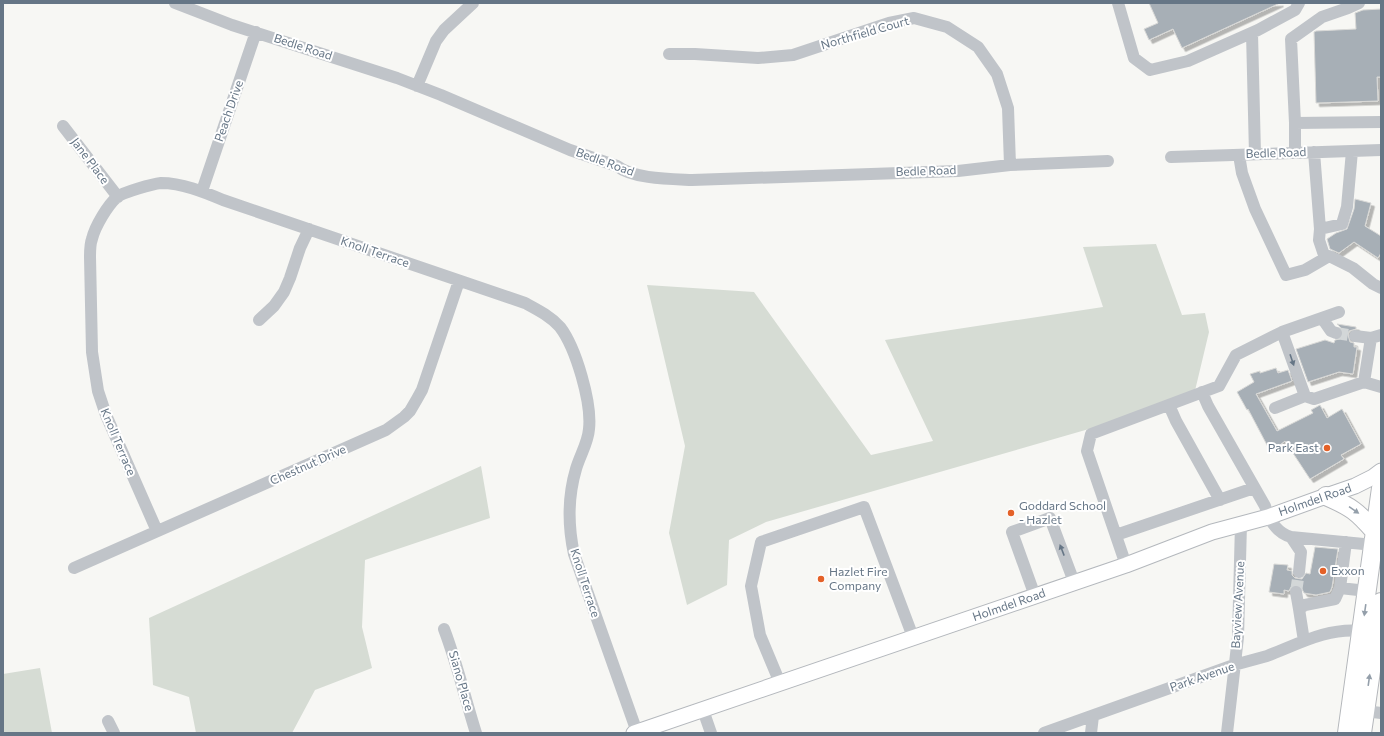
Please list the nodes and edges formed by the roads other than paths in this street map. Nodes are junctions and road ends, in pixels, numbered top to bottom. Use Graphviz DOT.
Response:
graph roads {
  1 [pos="175,3"];
  2 [pos="473,3"];
  3 [pos="1118,3"];
  4 [pos="1299,3"];
  5 [pos="1359,3"];
  6 [pos="256,32"];
  7 [pos="1252,33"];
  8 [pos="669,54"];
  9 [pos="417,86"];
  10 [pos="1381,122"];
  11 [pos="1295,123"];
  12 [pos="63,126"];
  13 [pos="1381,150"];
  14 [pos="1352,151"];
  15 [pos="1314,152"];
  16 [pos="1295,153"];
  17 [pos="1255,154"];
  18 [pos="1239,155"];
  19 [pos="1171,157"];
  20 [pos="1108,161"];
  21 [pos="1010,165"];
  22 [pos="202,191"];
  23 [pos="118,197"];
  24 [pos="309,229"];
  25 [pos="1320,229"];
  26 [pos="1325,258"];
  27 [pos="459,281"];
  28 [pos="1381,288"];
  29 [pos="1339,312"];
  30 [pos="1322,318"];
  31 [pos="259,320"];
  32 [pos="1282,332"];
  33 [pos="1336,333"];
  34 [pos="1355,336"];
  35 [pos="1376,337"];
  36 [pos="1364,382"];
  37 [pos="1381,387"];
  38 [pos="1202,392"];
  39 [pos="1304,396"];
  40 [pos="1169,405"];
  41 [pos="1275,408"];
  42 [pos="1381,471"];
  43 [pos="1254,488"];
  44 [pos="1381,488"];
  45 [pos="1326,496"];
  46 [pos="1220,500"];
  47 [pos="1268,516"];
  48 [pos="1241,524"];
  49 [pos="157,531"];
  50 [pos="1116,535"];
  51 [pos="1291,537"];
  52 [pos="1375,538"];
  53 [pos="1346,542"];
  54 [pos="1126,565"];
  55 [pos="74,568"];
  56 [pos="1299,572"];
  57 [pos="1074,582"];
  58 [pos="1340,588"];
  59 [pos="1296,592"];
  60 [pos="1035,596"];
  61 [pos="1377,606"];
  62 [pos="1299,609"];
  63 [pos="444,629"];
  64 [pos="1362,631"];
  65 [pos="913,637"];
  66 [pos="1304,641"];
  67 [pos="1234,665"];
  68 [pos="780,683"];
  69 [pos="703,710"];
  70 [pos="1373,712"];
  71 [pos="1093,716"];
  72 [pos="108,721"];
  73 [pos="635,732"];
  74 [pos="114,733"];
  75 [pos="476,733"];
  76 [pos="711,733"];
  77 [pos="1044,733"];
  78 [pos="1091,733"];
  79 [pos="1227,733"];
  80 [pos="1348,733"];
  81 [pos="1362,733"];
  1 -- 6 [label="street, Bedle Road"];
  2 -- 9 [label="street"];
  3 -- 7 [label="street"];
  4 -- 7 [label="street"];
  5 -- 11 [label="street"];
  6 -- 9 [label="street, Bedle Road"];
  6 -- 22 [label="street, Peach Drive"];
  7 -- 17 [label="street"];
  8 -- 21 [label="street, Northfield Court"];
  9 -- 21 [label="street, Bedle Road"];
  10 -- 11 [label="street"];
  11 -- 16 [label="street"];
  12 -- 23 [label="street, Jane Place"];
  13 -- 14 [label="street, Bedle Road"];
  14 -- 15 [label="street, Bedle Road"];
  14 -- 25 [label="street"];
  15 -- 16 [label="street, Bedle Road"];
  15 -- 25 [label="street"];
  16 -- 17 [label="street, Bedle Road"];
  17 -- 18 [label="street, Bedle Road"];
  18 -- 19 [label="street, Bedle Road"];
  18 -- 26 [label="street"];
  20 -- 21 [label="street, Bedle Road"];
  22 -- 23 [label="street, Knoll Terrace"];
  22 -- 24 [label="street, Knoll Terrace"];
  23 -- 49 [label="street, Knoll Terrace"];
  24 -- 27 [label="street, Knoll Terrace"];
  24 -- 31 [label="street"];
  25 -- 26 [label="street"];
  26 -- 28 [label="street"];
  27 -- 49 [label="street, Chestnut Drive"];
  27 -- 73 [label="street, Knoll Terrace"];
  29 -- 30 [label="street"];
  30 -- 32 [label="street"];
  30 -- 33 [label="street"];
  32 -- 38 [label="street"];
  32 -- 39 [label="street, one-way"];
  34 -- 35 [label="street"];
  35 -- 36 [label="street"];
  36 -- 37 [label="street"];
  36 -- 39 [label="street"];
  38 -- 40 [label="street"];
  38 -- 43 [label="street"];
  39 -- 41 [label="street"];
  40 -- 46 [label="street"];
  40 -- 50 [label="street"];
  42 -- 45 [label="main road, Holmdel Road"];
  43 -- 46 [label="street"];
  43 -- 47 [label="street"];
  44 -- 52 [label="highway"];
  45 -- 47 [label="main road, Holmdel Road"];
  45 -- 52 [label="highway, one-way"];
  46 -- 50 [label="street"];
  47 -- 48 [label="main road, Holmdel Road"];
  47 -- 51 [label="street"];
  48 -- 54 [label="main road, Holmdel Road"];
  48 -- 67 [label="street, Bayview Avenue"];
  49 -- 55 [label="street, Chestnut Drive"];
  50 -- 54 [label="street"];
  51 -- 53 [label="street"];
  51 -- 56 [label="street"];
  52 -- 53 [label="street"];
  52 -- 61 [label="highway"];
  53 -- 58 [label="street"];
  54 -- 57 [label="main road, Holmdel Road"];
  57 -- 60 [label="main road, Holmdel Road"];
  57 -- 60 [label="street, one-way"];
  58 -- 61 [label="street"];
  58 -- 62 [label="street"];
  59 -- 62 [label="street"];
  60 -- 65 [label="main road, Holmdel Road"];
  61 -- 64 [label="highway, one-way"];
  70 -- 61 [label="highway, one-way"];
  62 -- 66 [label="street"];
  63 -- 75 [label="street, Siano Place"];
  64 -- 66 [label="street, Park Avenue"];
  64 -- 80 [label="highway"];
  65 -- 68 [label="main road, Holmdel Road"];
  65 -- 68 [label="street"];
  66 -- 67 [label="street, Park Avenue"];
  67 -- 71 [label="street, Park Avenue"];
  67 -- 79 [label="street, Bayview Avenue"];
  68 -- 69 [label="main road, Holmdel Road"];
  69 -- 73 [label="main road, Holmdel Road"];
  69 -- 76 [label="street"];
  70 -- 81 [label="highway"];
  71 -- 77 [label="street, Park Avenue"];
  71 -- 78 [label="street"];
  72 -- 74 [label="street"];
}
